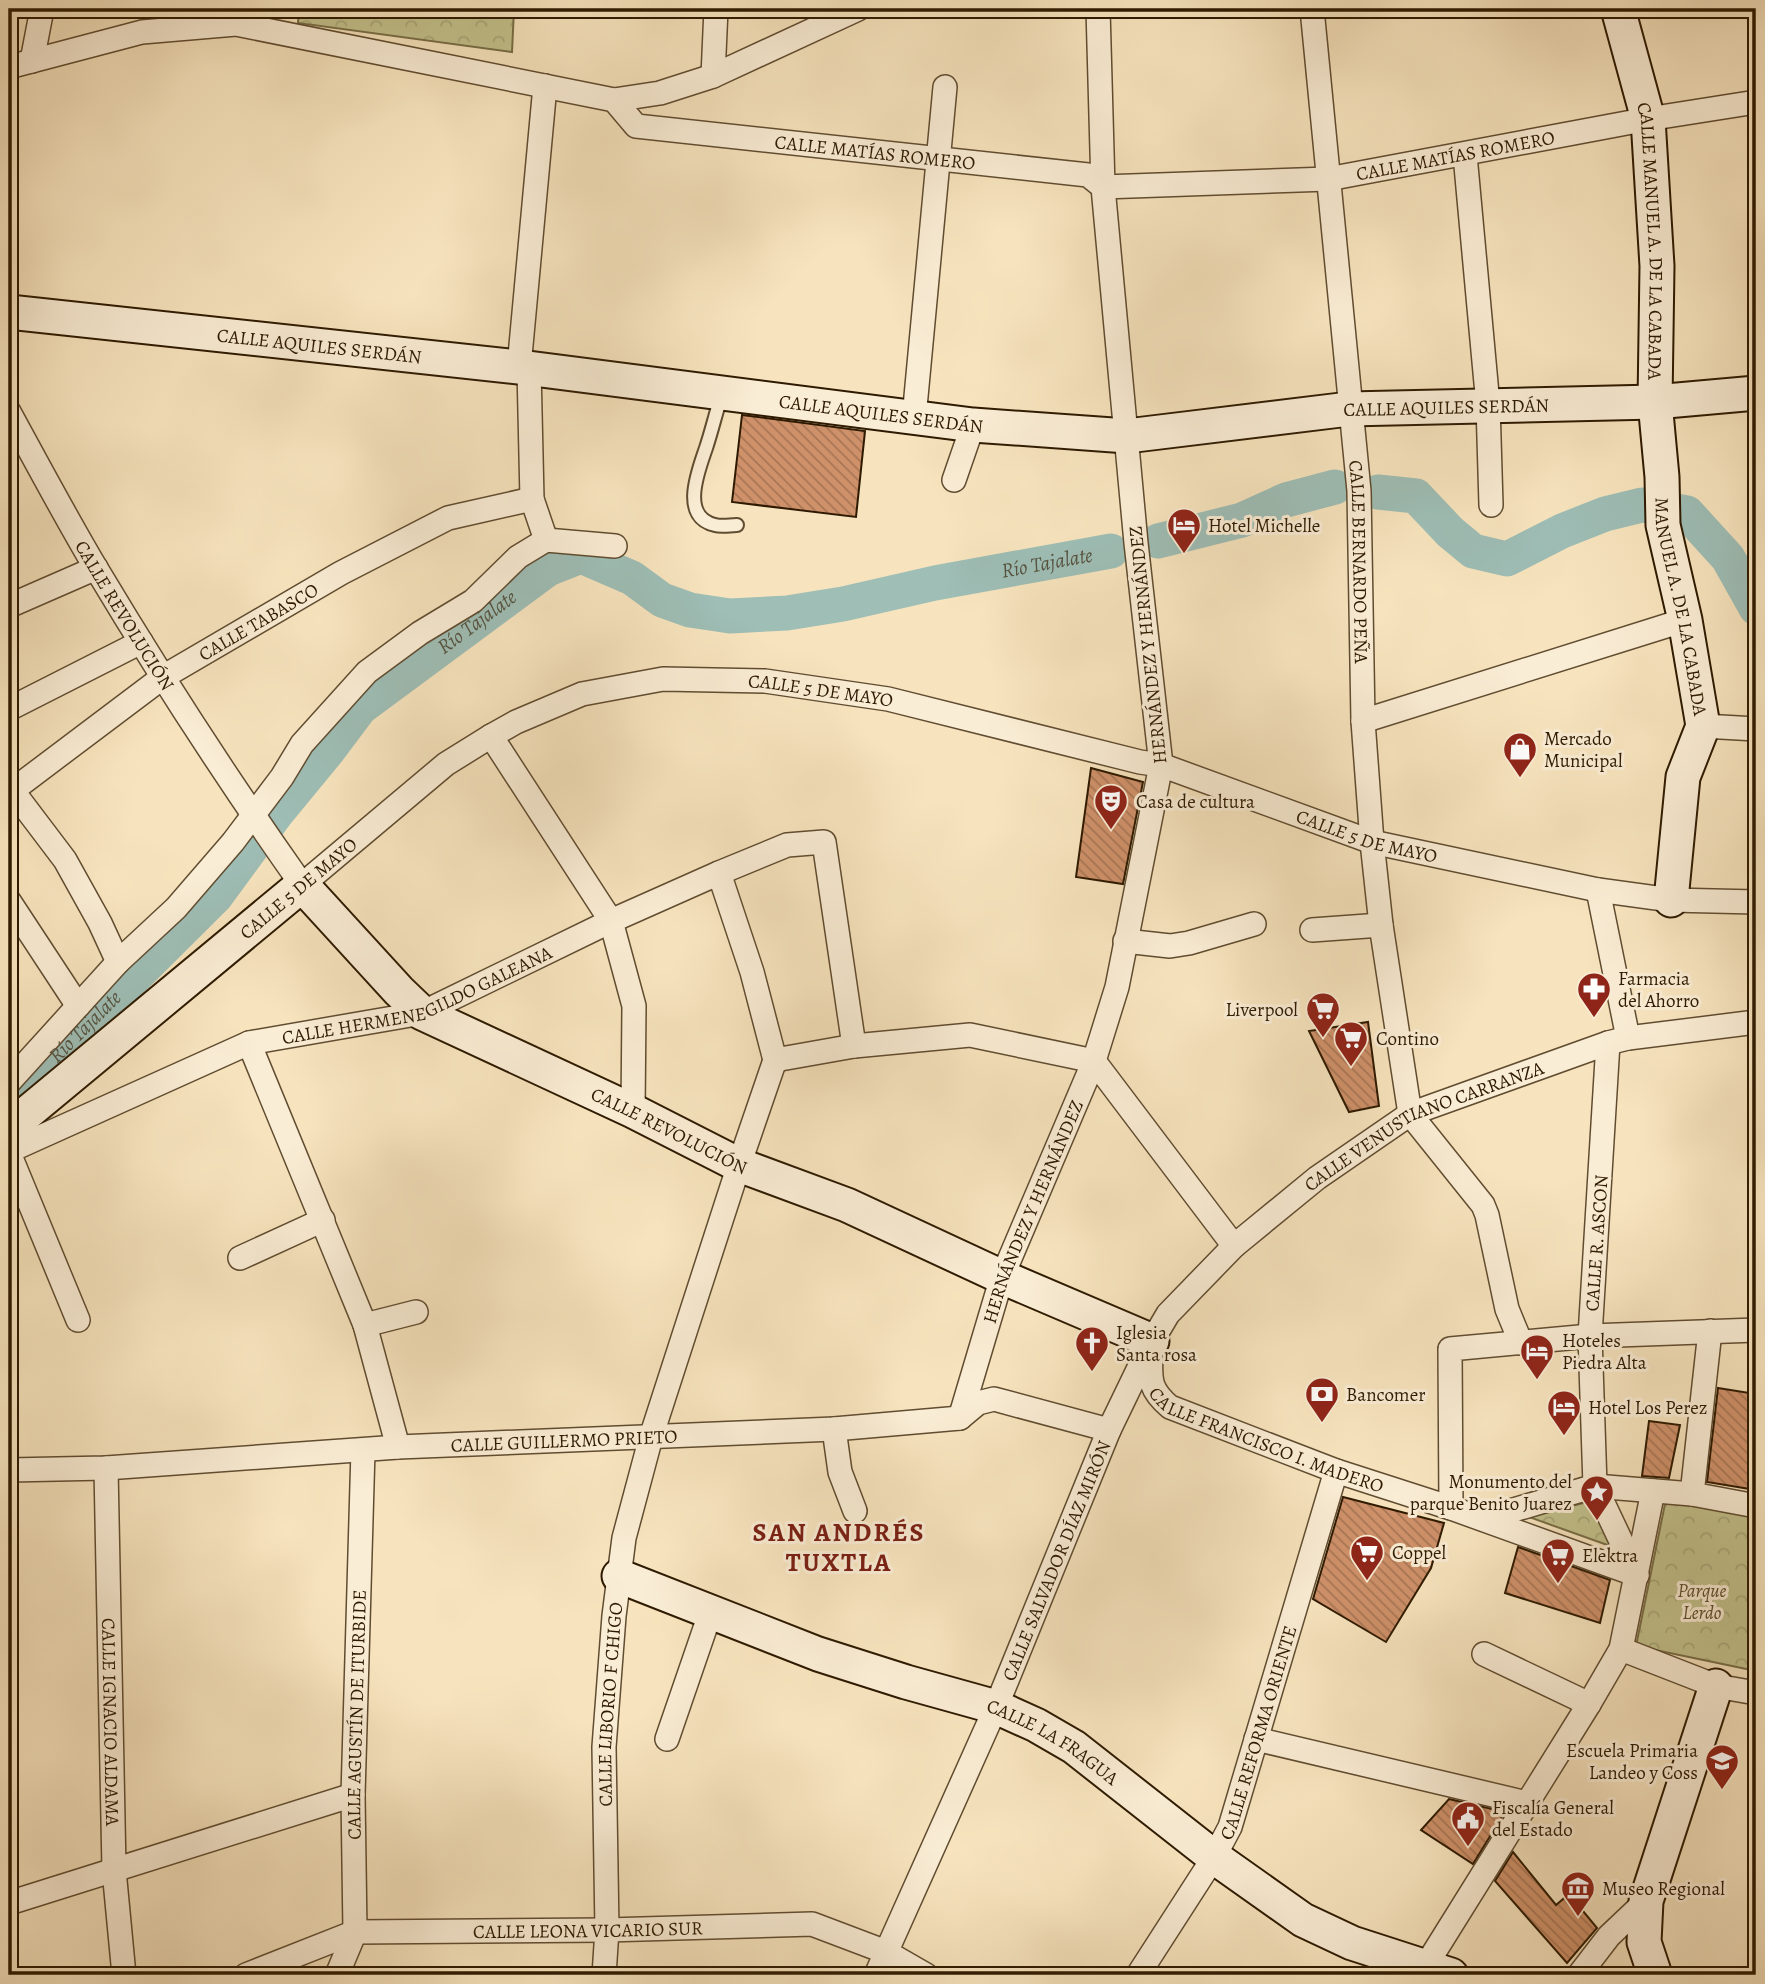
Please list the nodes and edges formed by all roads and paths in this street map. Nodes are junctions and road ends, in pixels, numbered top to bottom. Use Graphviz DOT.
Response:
graph roads {
  1 [pos="41,9"];
  2 [pos="716,9"];
  3 [pos="858,9"];
  4 [pos="1098,9"];
  5 [pos="1312,9"];
  6 [pos="1618,9"];
  7 [pos="237,16"];
  8 [pos="32,61"];
  9 [pos="9,67"];
  10 [pos="713,76"];
  11 [pos="545,86"];
  12 [pos="945,87"];
  13 [pos="614,100"];
  14 [pos="1756,102"];
  15 [pos="1647,119"];
  16 [pos="1465,155"];
  17 [pos="938,158"];
  18 [pos="1328,179"];
  19 [pos="1103,187"];
  20 [pos="9,312"];
  21 [pos="524,368"];
  22 [pos="1756,393"];
  23 [pos="722,394"];
  24 [pos="1655,402"];
  25 [pos="1488,405"];
  26 [pos="1349,409"];
  27 [pos="9,412"];
  28 [pos="914,418"];
  29 [pos="973,425"];
  30 [pos="1127,436"];
  31 [pos="1662,477"];
  32 [pos="954,480"];
  33 [pos="532,499"];
  34 [pos="1490,505"];
  35 [pos="737,525"];
  36 [pos="546,540"];
  37 [pos="615,546"];
  38 [pos="96,568"];
  39 [pos="9,606"];
  40 [pos="1685,620"];
  41 [pos="141,642"];
  42 [pos="163,677"];
  43 [pos="9,709"];
  44 [pos="1363,721"];
  45 [pos="1703,726"];
  46 [pos="1756,729"];
  47 [pos="491,736"];
  48 [pos="1161,765"];
  49 [pos="11,791"];
  50 [pos="255,817"];
  51 [pos="1372,842"];
  52 [pos="719,873"];
  53 [pos="302,885"];
  54 [pos="1598,890"];
  55 [pos="1671,900"];
  56 [pos="9,901"];
  57 [pos="1756,902"];
  58 [pos="611,921"];
  59 [pos="1254,924"];
  60 [pos="1381,925"];
  61 [pos="1312,930"];
  62 [pos="1125,941"];
  63 [pos="118,962"];
  64 [pos="78,1006"];
  65 [pos="422,1013"];
  66 [pos="1756,1022"];
  67 [pos="1618,1041"];
  68 [pos="249,1043"];
  69 [pos="854,1046"];
  70 [pos="775,1060"];
  71 [pos="1094,1061"];
  72 [pos="16,1096"];
  73 [pos="633,1111"];
  74 [pos="1410,1114"];
  75 [pos="9,1152"];
  76 [pos="739,1165"];
  77 [pos="323,1220"];
  78 [pos="1234,1246"];
  79 [pos="240,1258"];
  80 [pos="1002,1277"];
  81 [pos="416,1312"];
  82 [pos="78,1320"];
  83 [pos="365,1325"];
  84 [pos="1756,1330"];
  85 [pos="1710,1331"];
  86 [pos="1590,1336"];
  87 [pos="1152,1341"];
  88 [pos="1521,1343"];
  89 [pos="1127,1390"];
  90 [pos="1171,1407"];
  91 [pos="960,1418"];
  92 [pos="835,1429"];
  93 [pos="1109,1430"];
  94 [pos="651,1437"];
  95 [pos="398,1447"];
  96 [pos="363,1450"];
  97 [pos="106,1468"];
  98 [pos="9,1470"];
  99 [pos="1336,1471"];
  100 [pos="1595,1486"];
  101 [pos="1653,1491"];
  102 [pos="1692,1494"];
  103 [pos="1756,1506"];
  104 [pos="1451,1508"];
  105 [pos="855,1511"];
  106 [pos="1483,1519"];
  107 [pos="1637,1575"];
  108 [pos="619,1576"];
  109 [pos="711,1611"];
  110 [pos="1621,1649"];
  111 [pos="1484,1654"];
  112 [pos="1716,1686"];
  113 [pos="1756,1693"];
  114 [pos="1589,1704"];
  115 [pos="996,1707"];
  116 [pos="667,1739"];
  117 [pos="1256,1739"];
  118 [pos="353,1795"];
  119 [pos="1527,1803"];
  120 [pos="1214,1857"];
  121 [pos="114,1870"];
  122 [pos="1646,1901"];
  123 [pos="9,1903"];
  124 [pos="607,1930"];
  125 [pos="355,1932"];
  126 [pos="886,1952"];
  127 [pos="1432,1972"];
  128 [pos="124,1975"];
  129 [pos="246,1975"];
  130 [pos="337,1975"];
  131 [pos="604,1975"];
  132 [pos="876,1975"];
  133 [pos="926,1975"];
  134 [pos="1138,1975"];
  135 [pos="1579,1975"];
  136 [pos="1655,1975"];
  1 -- 8 [label="street"];
  2 -- 10 [label="street"];
  3 -- 10 [label="street"];
  4 -- 19 [label="street, HERNÁNDEZ Y HERNÁNDEZ"];
  5 -- 18 [label="street, CALLE BERNARDO PEÑA"];
  6 -- 15 [label="street, CALLE MANUEL A. DE LA CABADA"];
  7 -- 8 [label="street"];
  7 -- 11 [label="street"];
  8 -- 9 [label="street"];
  10 -- 13 [label="street"];
  11 -- 13 [label="street"];
  11 -- 21 [label="street"];
  12 -- 17 [label="street"];
  13 -- 17 [label="street, CALLE MATÍAS ROMERO"];
  14 -- 15 [label="street, CALLE MATÍAS ROMERO"];
  15 -- 16 [label="street, CALLE MATÍAS ROMERO"];
  15 -- 24 [label="street, CALLE MANUEL A. DE LA CABADA"];
  16 -- 18 [label="street, CALLE MATÍAS ROMERO"];
  16 -- 25 [label="street"];
  17 -- 19 [label="street, CALLE MATÍAS ROMERO"];
  17 -- 28 [label="street"];
  18 -- 19 [label="street, CALLE MATÍAS ROMERO"];
  18 -- 26 [label="street, CALLE BERNARDO PEÑA"];
  19 -- 30 [label="street, HERNÁNDEZ Y HERNÁNDEZ"];
  20 -- 21 [label="street, CALLE AQUILES SERDÁN"];
  21 -- 23 [label="street, CALLE AQUILES SERDÁN"];
  21 -- 33 [label="street"];
  22 -- 24 [label="street, CALLE AQUILES SERDÁN"];
  23 -- 28 [label="street, CALLE AQUILES SERDÁN"];
  23 -- 35 [label="lane"];
  24 -- 25 [label="street, CALLE AQUILES SERDÁN"];
  24 -- 31 [label="street, CALLE MANUEL A. DE LA CABADA"];
  25 -- 26 [label="street, CALLE AQUILES SERDÁN"];
  25 -- 34 [label="street"];
  26 -- 30 [label="street, CALLE AQUILES SERDÁN"];
  26 -- 44 [label="street, CALLE BERNARDO PEÑA"];
  27 -- 38 [label="street, CALLE REVOLUCIÓN"];
  28 -- 29 [label="street, CALLE AQUILES SERDÁN"];
  29 -- 30 [label="street, CALLE AQUILES SERDÁN"];
  29 -- 32 [label="street"];
  30 -- 48 [label="street, HERNÁNDEZ Y HERNÁNDEZ"];
  31 -- 40 [label="street, MANUEL A. DE LA CABADA"];
  33 -- 36 [label="street"];
  33 -- 42 [label="street, CALLE TABASCO"];
  36 -- 37 [label="street"];
  36 -- 50 [label="street, CALLE 5 DE MAYO"];
  38 -- 39 [label="street"];
  38 -- 41 [label="street, CALLE REVOLUCIÓN"];
  40 -- 44 [label="street"];
  40 -- 45 [label="street, MANUEL A. DE LA CABADA"];
  41 -- 42 [label="street, CALLE REVOLUCIÓN"];
  41 -- 43 [label="street"];
  42 -- 49 [label="street, CALLE TABASCO"];
  42 -- 50 [label="street, CALLE REVOLUCIÓN"];
  44 -- 51 [label="street, CALLE BERNARDO PEÑA"];
  45 -- 46 [label="street"];
  45 -- 55 [label="street, MANUEL A. DE LA CABADA"];
  47 -- 48 [label="street, CALLE 5 DE MAYO"];
  47 -- 53 [label="street, CALLE 5 DE MAYO"];
  47 -- 58 [label="street"];
  48 -- 51 [label="street, CALLE 5 DE MAYO"];
  48 -- 62 [label="street, HERNÁNDEZ Y HERNÁNDEZ"];
  49 -- 63 [label="street"];
  50 -- 53 [label="street, CALLE REVOLUCIÓN"];
  50 -- 63 [label="street, CALLE 5 DE MAYO"];
  51 -- 54 [label="street, CALLE 5 DE MAYO"];
  51 -- 60 [label="street, CALLE BERNARDO PEÑA"];
  52 -- 58 [label="street, CALLE HERMENEGILDO GALEANA"];
  52 -- 69 [label="street, CALLE HERMENEGILDO GALEANA"];
  52 -- 70 [label="street"];
  53 -- 65 [label="street, CALLE REVOLUCIÓN"];
  53 -- 72 [label="street, CALLE 5 DE MAYO"];
  54 -- 55 [label="street, CALLE 5 DE MAYO"];
  54 -- 67 [label="street, CALLE R. ASCON"];
  55 -- 57 [label="street, CALLE 5 DE MAYO"];
  56 -- 64 [label="street"];
  58 -- 65 [label="street, CALLE HERMENEGILDO GALEANA"];
  58 -- 73 [label="street"];
  59 -- 62 [label="street"];
  60 -- 61 [label="street"];
  60 -- 74 [label="street, CALLE BERNARDO PEÑA"];
  62 -- 71 [label="street, HERNÁNDEZ Y HERNÁNDEZ"];
  63 -- 64 [label="street, CALLE 5 DE MAYO"];
  64 -- 72 [label="street, CALLE 5 DE MAYO"];
  65 -- 68 [label="street, CALLE HERMENEGILDO GALEANA"];
  65 -- 73 [label="street, CALLE REVOLUCIÓN"];
  66 -- 67 [label="street, CALLE VENUSTIANO CARRANZA"];
  67 -- 74 [label="street, CALLE VENUSTIANO CARRANZA"];
  67 -- 86 [label="street, CALLE R. ASCON"];
  68 -- 75 [label="street, CALLE HERMENEGILDO GALEANA"];
  68 -- 77 [label="street"];
  69 -- 70 [label="street"];
  69 -- 71 [label="street"];
  70 -- 76 [label="street, CALLE LIBORIO F CHIGO"];
  71 -- 78 [label="street"];
  71 -- 80 [label="street, HERNÁNDEZ Y HERNÁNDEZ"];
  73 -- 76 [label="street, CALLE REVOLUCIÓN"];
  74 -- 78 [label="street, CALLE VENUSTIANO CARRANZA"];
  74 -- 88 [label="street"];
  75 -- 82 [label="street"];
  76 -- 80 [label="street, CALLE REVOLUCIÓN"];
  76 -- 94 [label="street, CALLE LIBORIO F CHIGO"];
  77 -- 79 [label="street"];
  77 -- 83 [label="street"];
  78 -- 87 [label="street, CALLE VENUSTIANO CARRANZA"];
  80 -- 87 [label="street, CALLE REVOLUCIÓN"];
  80 -- 91 [label="street, HERNÁNDEZ Y HERNÁNDEZ"];
  81 -- 83 [label="street"];
  83 -- 95 [label="street"];
  84 -- 85 [label="street"];
  85 -- 86 [label="street"];
  85 -- 102 [label="street"];
  86 -- 88 [label="street"];
  86 -- 100 [label="street, CALLE R. ASCON"];
  87 -- 89 [label="street, CALLE SALVADOR DÍAZ MIRÓN"];
  87 -- 90 [label="street, CALLE FRANCISCO I. MADERO"];
  88 -- 104 [label="street"];
  89 -- 90 [label="street"];
  89 -- 93 [label="street, CALLE SALVADOR DÍAZ MIRÓN"];
  90 -- 99 [label="street, CALLE FRANCISCO I. MADERO"];
  91 -- 92 [label="street, CALLE GUILLERMO PRIETO"];
  91 -- 93 [label="street, CALLE GUILLERMO PRIETO"];
  92 -- 94 [label="street, CALLE GUILLERMO PRIETO"];
  92 -- 105 [label="street"];
  93 -- 115 [label="street, CALLE SALVADOR DÍAZ MIRÓN"];
  94 -- 95 [label="street, CALLE GUILLERMO PRIETO"];
  94 -- 108 [label="street, CALLE LIBORIO F CHIGO"];
  95 -- 96 [label="street, CALLE GUILLERMO PRIETO"];
  96 -- 97 [label="street, CALLE GUILLERMO PRIETO"];
  96 -- 118 [label="street, CALLE AGUSTÍN DE ITURBIDE"];
  97 -- 98 [label="street, CALLE GUILLERMO PRIETO"];
  97 -- 121 [label="street, CALLE IGNACIO ALDAMA"];
  99 -- 104 [label="street, CALLE FRANCISCO I. MADERO"];
  99 -- 117 [label="street, CALLE REFORMA ORIENTE"];
  100 -- 101 [label="street"];
  100 -- 106 [label="street"];
  100 -- 107 [label="street"];
  101 -- 102 [label="street"];
  101 -- 107 [label="street"];
  102 -- 103 [label="street"];
  104 -- 106 [label="street, CALLE FRANCISCO I. MADERO"];
  106 -- 107 [label="street, CALLE FRANCISCO I. MADERO"];
  107 -- 110 [label="street"];
  108 -- 109 [label="street, CALLE LA FRAGUA"];
  108 -- 124 [label="street, CALLE LIBORIO F CHIGO"];
  109 -- 115 [label="street, CALLE LA FRAGUA"];
  109 -- 116 [label="street"];
  110 -- 112 [label="street"];
  110 -- 114 [label="street"];
  111 -- 114 [label="street"];
  112 -- 113 [label="street"];
  112 -- 122 [label="street"];
  114 -- 119 [label="street"];
  115 -- 120 [label="street, CALLE LA FRAGUA"];
  115 -- 126 [label="street, CALLE SALVADOR DÍAZ MIRÓN"];
  117 -- 119 [label="street"];
  117 -- 120 [label="street, CALLE REFORMA ORIENTE"];
  118 -- 121 [label="street"];
  118 -- 125 [label="street, CALLE AGUSTÍN DE ITURBIDE"];
  119 -- 127 [label="street"];
  120 -- 127 [label="street, CALLE LA FRAGUA"];
  120 -- 134 [label="street, CALLE REFORMA ORIENTE"];
  121 -- 123 [label="street"];
  121 -- 128 [label="street, CALLE IGNACIO ALDAMA"];
  122 -- 135 [label="street"];
  122 -- 136 [label="street"];
  124 -- 125 [label="street, CALLE LEONA VICARIO SUR"];
  124 -- 126 [label="street, CALLE LEONA VICARIO SUR"];
  124 -- 131 [label="street, CALLE LIBORIO F CHIGO"];
  125 -- 129 [label="street, CALLE LEONA VICARIO SUR"];
  125 -- 130 [label="street, CALLE AGUSTÍN DE ITURBIDE"];
  126 -- 132 [label="street, CALLE SALVADOR DÍAZ MIRÓN"];
  126 -- 133 [label="street, CALLE LEONA VICARIO SUR"];
}
